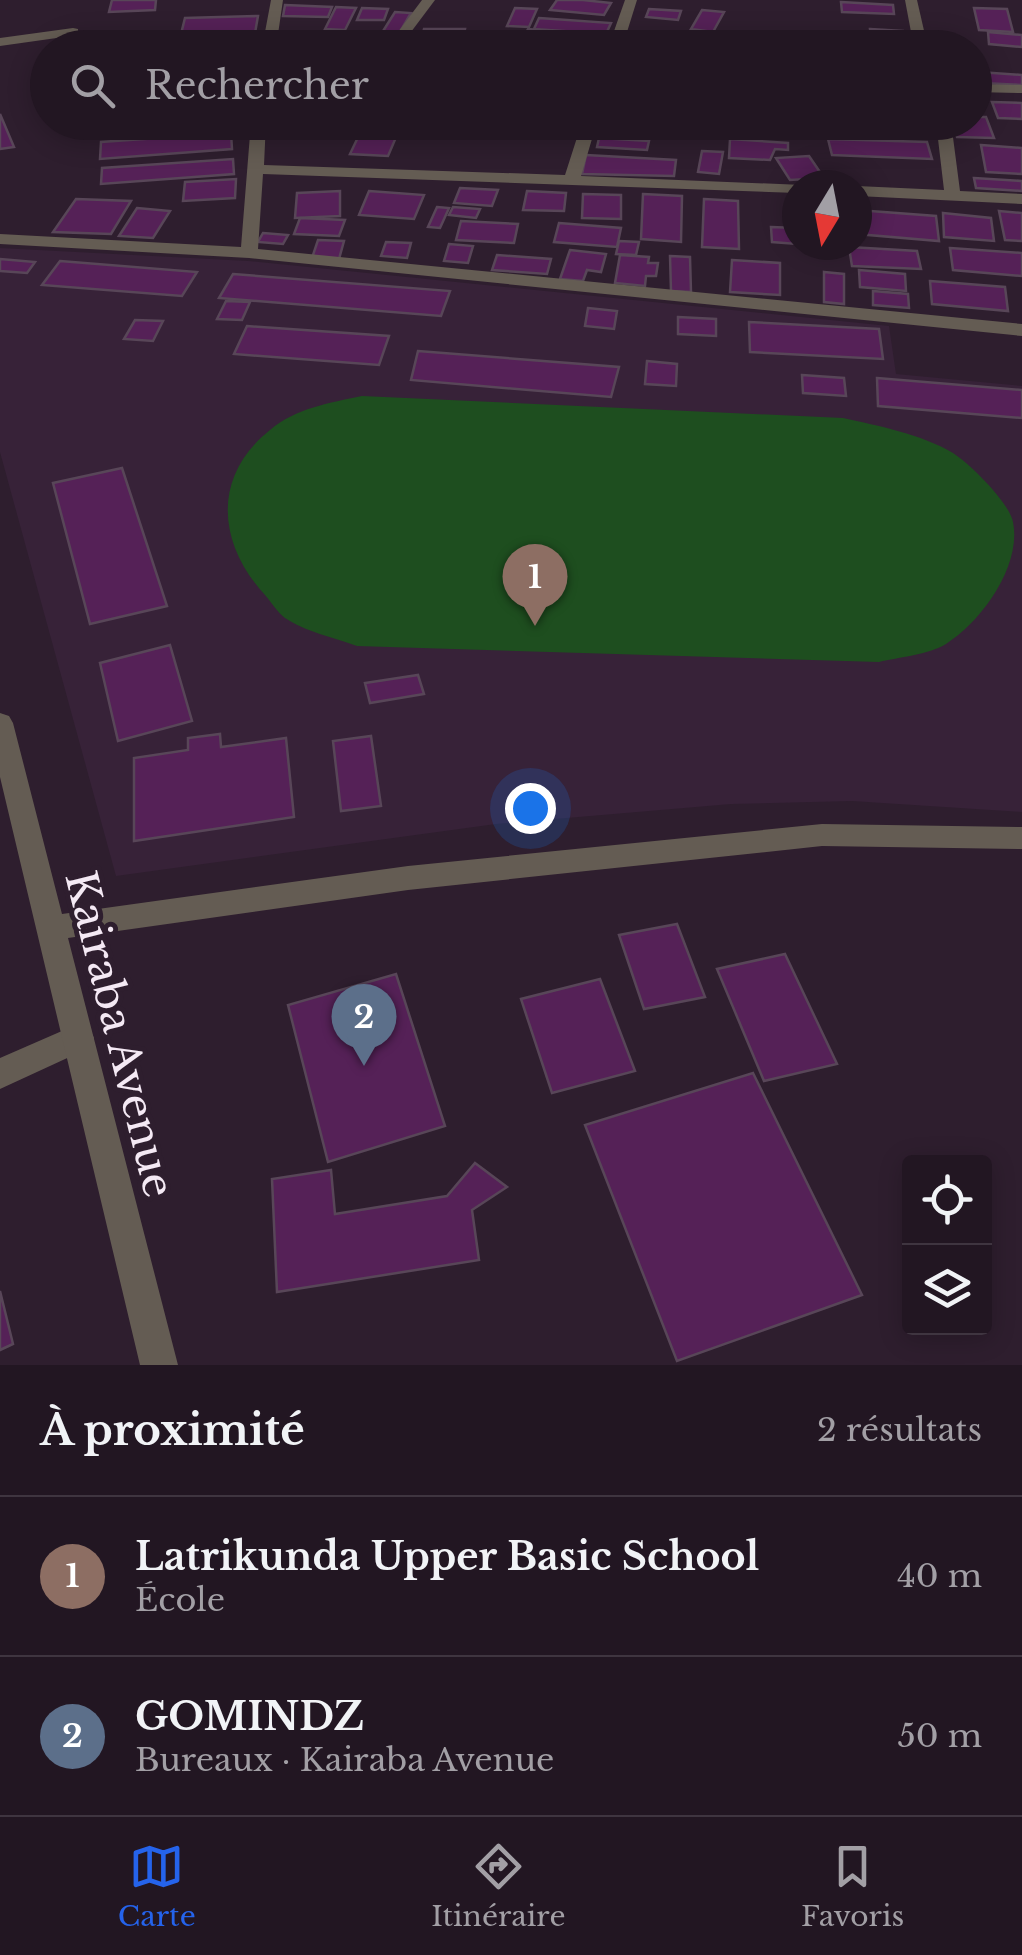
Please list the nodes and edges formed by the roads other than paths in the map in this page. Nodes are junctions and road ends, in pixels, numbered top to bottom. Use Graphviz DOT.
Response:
graph roads {
  1 [pos="277,0"];
  2 [pos="429,0"];
  3 [pos="631,0"];
  4 [pos="911,0"];
  5 [pos="272,30"];
  6 [pos="406,30"];
  7 [pos="621,30"];
  8 [pos="918,30"];
  9 [pos="30,38"];
  10 [pos="0,42"];
  11 [pos="992,88"];
  12 [pos="1022,89"];
  13 [pos="258,140"];
  14 [pos="584,140"];
  15 [pos="945,140"];
  16 [pos="255,170"];
  17 [pos="572,178"];
  18 [pos="782,187"];
  19 [pos="872,192"];
  20 [pos="953,196"];
  21 [pos="1022,199"];
  22 [pos="0,239"];
  23 [pos="248,252"];
  24 [pos="1022,330"];
  25 [pos="0,723"];
  26 [pos="1022,838"];
  27 [pos="49,928"];
  28 [pos="78,1038"];
  29 [pos="0,1074"];
  30 [pos="159,1365"];
  1 -- 5 [label="street"];
  2 -- 6 [label="street"];
  3 -- 7 [label="street"];
  4 -- 8 [label="street"];
  9 -- 10 [label="street"];
  11 -- 12 [label="street"];
  13 -- 16 [label="street"];
  14 -- 17 [label="street"];
  15 -- 20 [label="street"];
  16 -- 17 [label="street"];
  16 -- 23 [label="street"];
  17 -- 18 [label="street"];
  19 -- 20 [label="street"];
  20 -- 21 [label="street"];
  22 -- 23 [label="street"];
  23 -- 24 [label="street"];
  25 -- 27 [label="street, Kairaba Avenue"];
  26 -- 27 [label="street"];
  27 -- 28 [label="street, Kairaba Avenue"];
  28 -- 29 [label="street"];
  28 -- 30 [label="street, Kairaba Avenue"];
}
